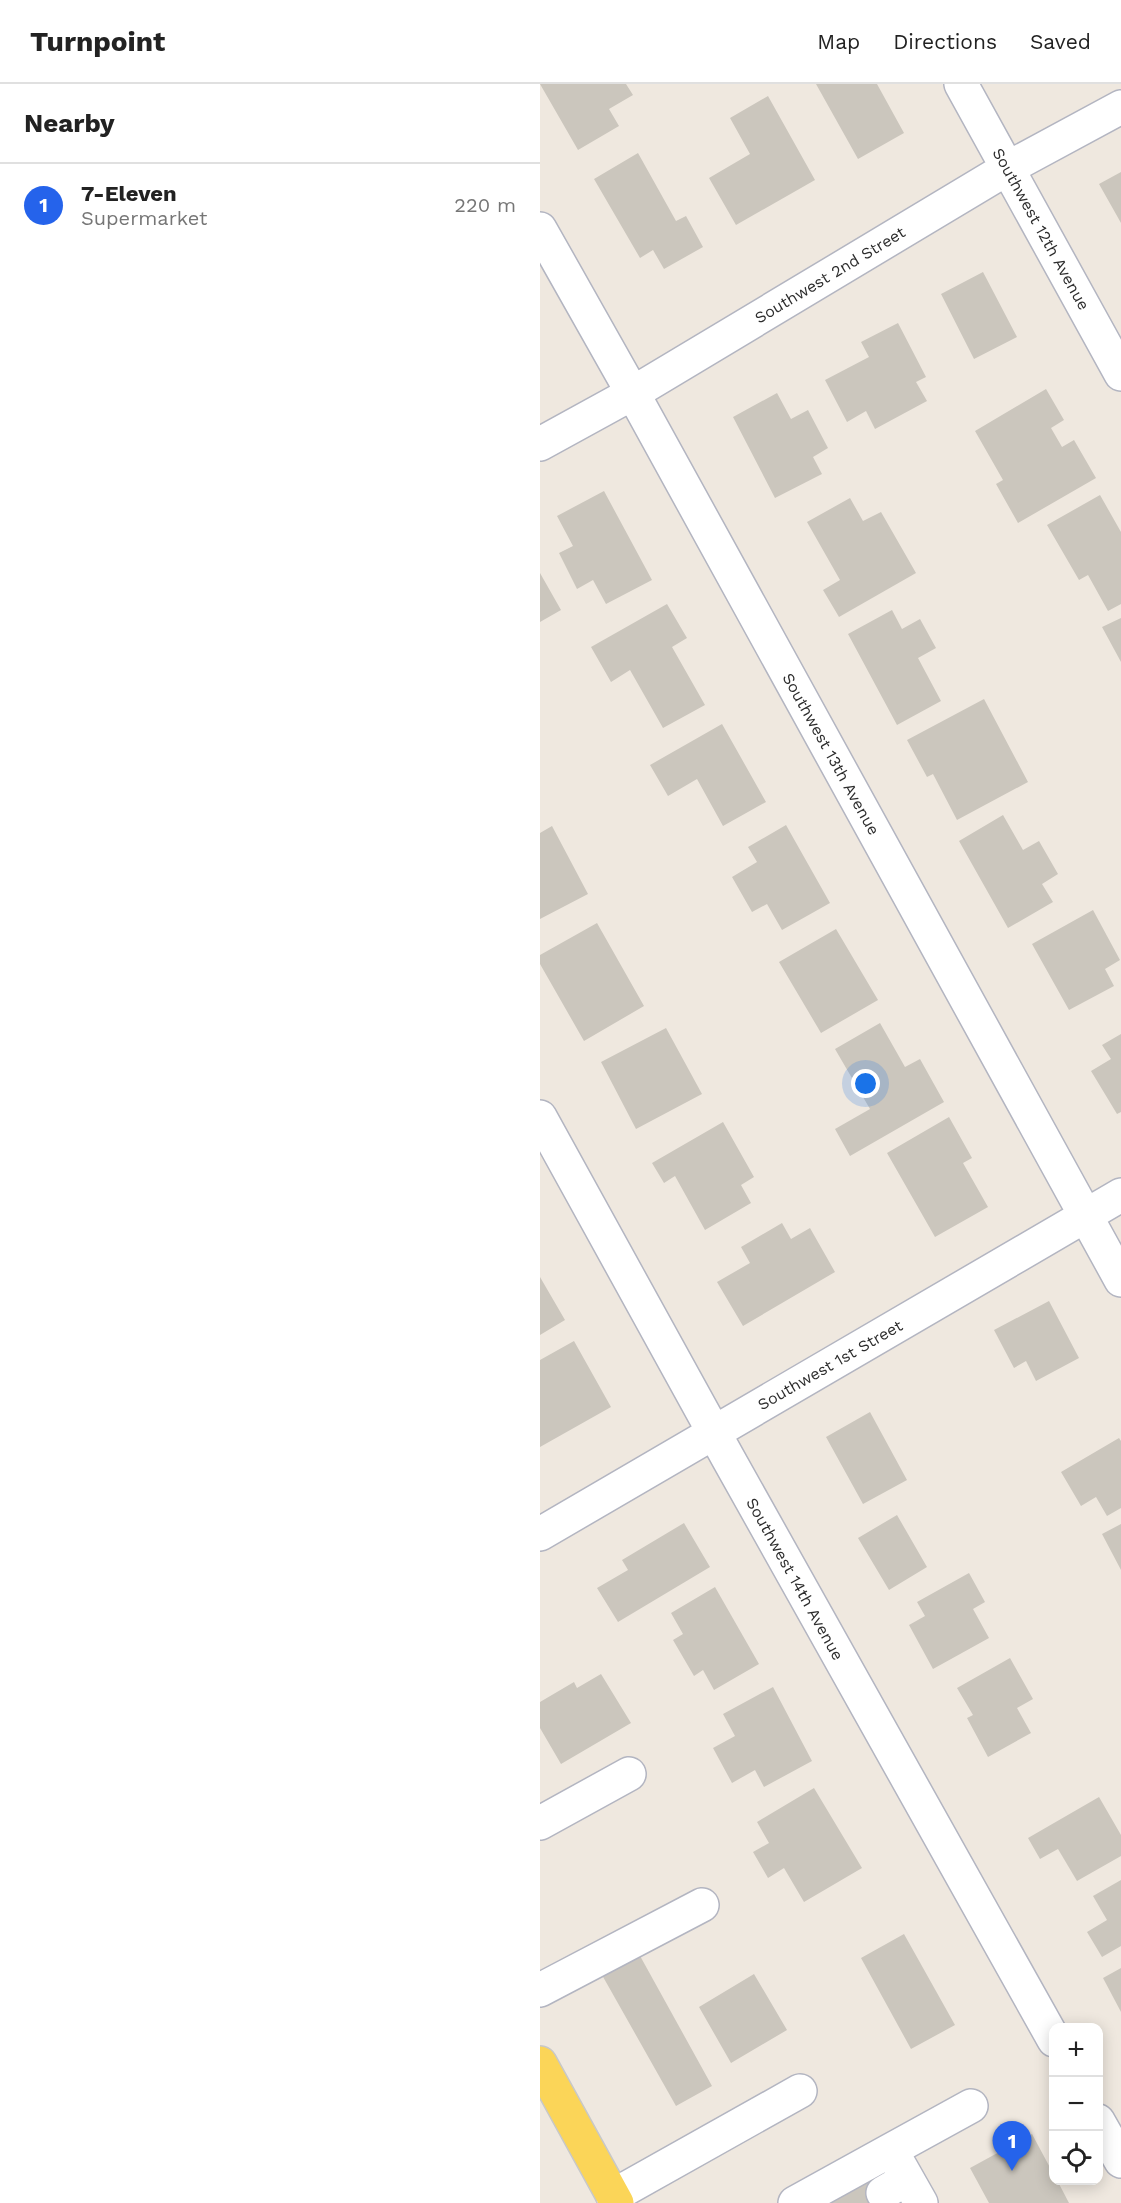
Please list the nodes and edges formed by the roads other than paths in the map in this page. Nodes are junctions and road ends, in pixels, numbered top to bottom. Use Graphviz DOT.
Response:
graph roads {
  1 [pos="961,84"];
  2 [pos="1121,106"];
  3 [pos="1008,168"];
  4 [pos="540,229"];
  5 [pos="1121,374"];
  6 [pos="633,393"];
  7 [pos="540,444"];
  8 [pos="540,1117"];
  9 [pos="1121,1195"];
  10 [pos="1085,1216"];
  11 [pos="1121,1280"];
  12 [pos="714,1433"];
  13 [pos="540,1534"];
  14 [pos="629,1774"];
  15 [pos="541,1820"];
  16 [pos="702,1905"];
  17 [pos="540,1990"];
  18 [pos="1049,2033"];
  19 [pos="540,2063"];
  20 [pos="800,2091"];
  21 [pos="971,2106"];
  22 [pos="1103,2130"];
  23 [pos="1121,2161"];
  24 [pos="901,2183"];
  25 [pos="615,2200"];
  26 [pos="810,2202"];
  1 -- 3 [label="street, Southwest 12th Avenue"];
  2 -- 3 [label="street, Southwest 2nd Street"];
  3 -- 5 [label="street, Southwest 12th Avenue"];
  3 -- 6 [label="street, Southwest 2nd Street"];
  4 -- 6 [label="street, Southwest 13th Avenue"];
  6 -- 7 [label="street, Southwest 2nd Street"];
  6 -- 10 [label="street, Southwest 13th Avenue"];
  8 -- 12 [label="street, Southwest 14th Avenue"];
  9 -- 10 [label="street, Southwest 1st Street"];
  10 -- 11 [label="street, Southwest 13th Avenue"];
  10 -- 12 [label="street, Southwest 1st Street"];
  12 -- 13 [label="street, Southwest 1st Street"];
  12 -- 18 [label="street, Southwest 14th Avenue"];
  14 -- 15 [label="street"];
  16 -- 17 [label="street"];
  19 -- 25 [label="main road"];
  20 -- 25 [label="street"];
  21 -- 24 [label="street"];
  22 -- 23 [label="street"];
  24 -- 26 [label="street"];
}
